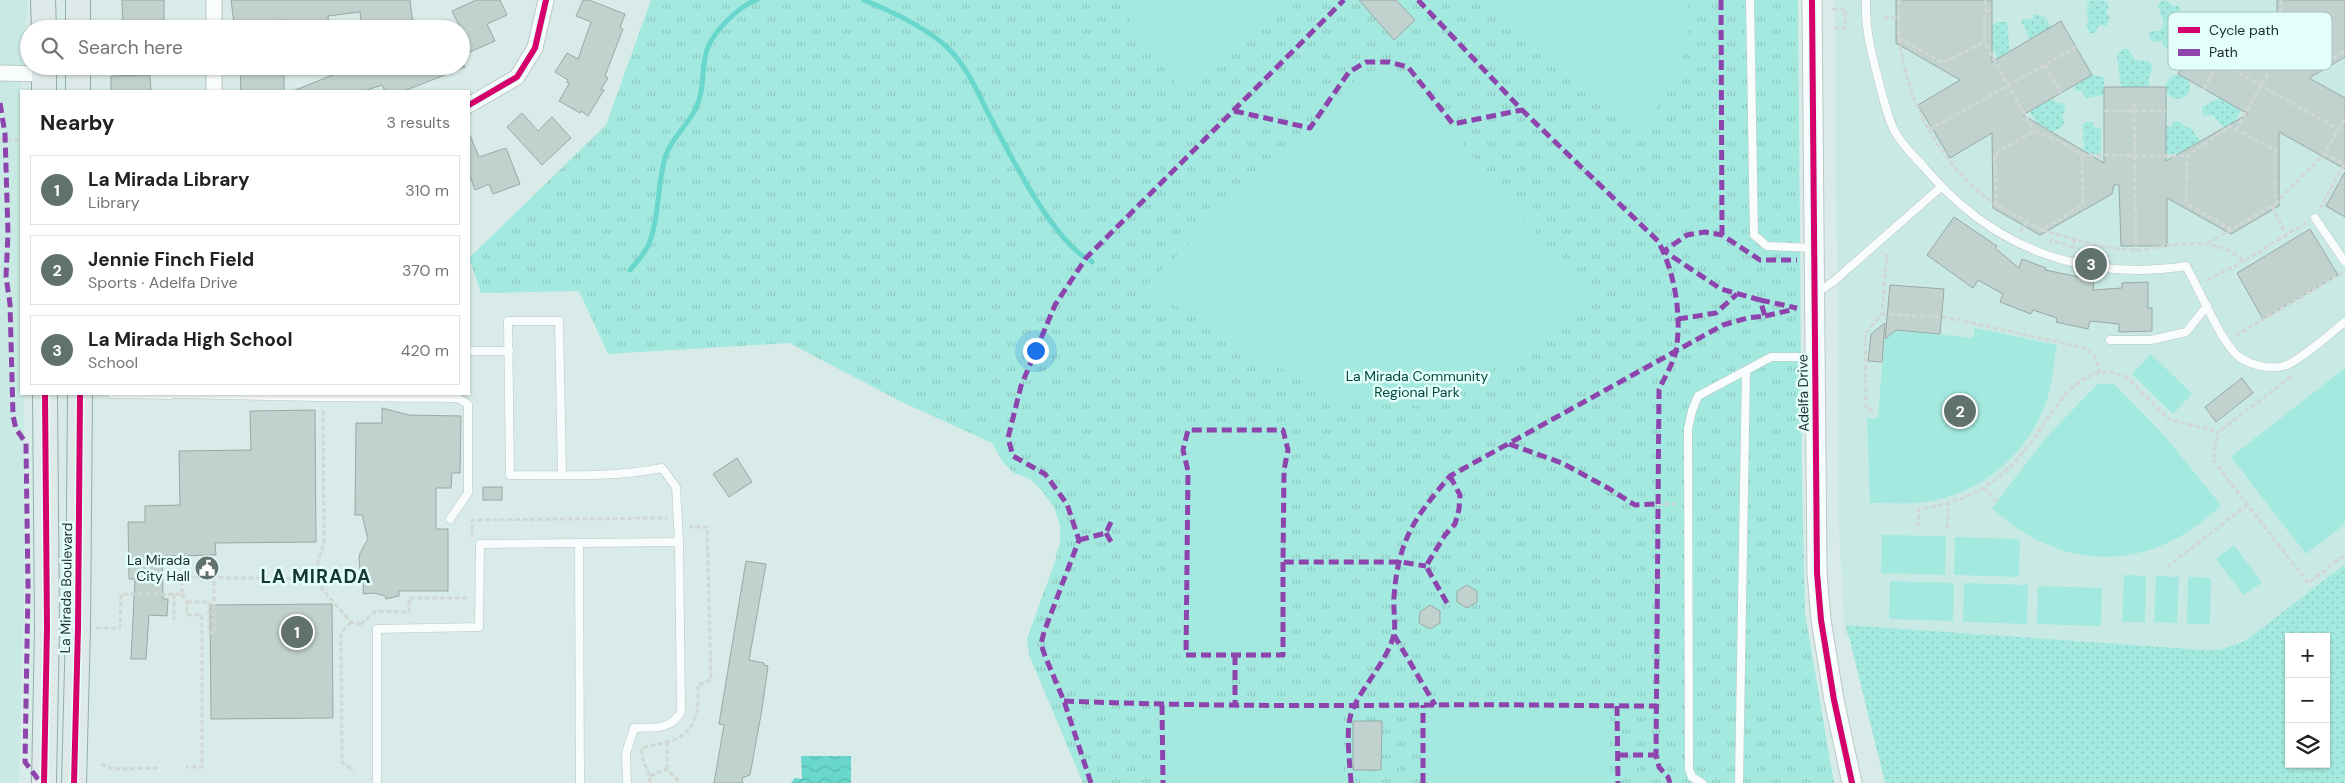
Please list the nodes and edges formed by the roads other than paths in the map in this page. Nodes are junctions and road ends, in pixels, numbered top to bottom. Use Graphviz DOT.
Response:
graph roads {
  1 [pos="43,0"];
  2 [pos="78,0"];
  3 [pos="214,0"];
  4 [pos="546,0"];
  5 [pos="1750,0"];
  6 [pos="1812,0"];
  7 [pos="1866,0"];
  8 [pos="44,20"];
  9 [pos="78,20"];
  10 [pos="214,20"];
  11 [pos="0,73"];
  12 [pos="20,75"];
  13 [pos="22,75"];
  14 [pos="78,75"];
  15 [pos="214,75"];
  16 [pos="44,77"];
  17 [pos="78,90"];
  18 [pos="214,90"];
  19 [pos="470,104"];
  20 [pos="1941,187"];
  21 [pos="2315,218"];
  22 [pos="1814,248"];
  23 [pos="2345,262"];
  24 [pos="1815,294"];
  25 [pos="2207,306"];
  26 [pos="2345,322"];
  27 [pos="2110,340"];
  28 [pos="470,351"];
  29 [pos="509,351"];
  30 [pos="1815,357"];
  31 [pos="1746,371"];
  32 [pos="46,395"];
  33 [pos="80,395"];
  34 [pos="246,395"];
  35 [pos="321,396"];
  36 [pos="457,396"];
  37 [pos="562,475"];
  38 [pos="450,519"];
  39 [pos="679,542"];
  40 [pos="579,544"];
  41 [pos="44,783"];
  42 [pos="74,783"];
  43 [pos="377,783"];
  44 [pos="580,783"];
  45 [pos="627,783"];
  46 [pos="1702,783"];
  47 [pos="1740,783"];
  48 [pos="1852,783"];
  1 -- 8 [label="main road"];
  2 -- 9 [label="main road"];
  3 -- 10 [label="street"];
  4 -- 19 [label="street"];
  5 -- 22 [label="lane"];
  6 -- 22 [label="street, Adelfa Drive"];
  7 -- 20 [label="lane"];
  11 -- 12 [label="street"];
  13 -- 16 [label="street"];
  14 -- 17 [label="main road"];
  15 -- 18 [label="street"];
  20 -- 24 [label="lane"];
  20 -- 25 [label="lane"];
  21 -- 23 [label="lane"];
  22 -- 24 [label="street, Adelfa Drive"];
  24 -- 30 [label="street, Adelfa Drive"];
  25 -- 26 [label="lane"];
  25 -- 27 [label="lane"];
  28 -- 29 [label="lane"];
  29 -- 37 [label="lane"];
  29 -- 37 [label="lane"];
  30 -- 31 [label="lane"];
  30 -- 48 [label="street, Adelfa Drive"];
  31 -- 46 [label="lane"];
  31 -- 47 [label="lane"];
  32 -- 41 [label="main road, La Mirada Boulevard"];
  33 -- 42 [label="main road, La Mirada Boulevard"];
  34 -- 35 [label="lane"];
  35 -- 36 [label="lane"];
  36 -- 38 [label="lane"];
  37 -- 39 [label="lane"];
  39 -- 40 [label="lane"];
  39 -- 45 [label="lane"];
  40 -- 43 [label="lane"];
  40 -- 44 [label="lane"];
}
